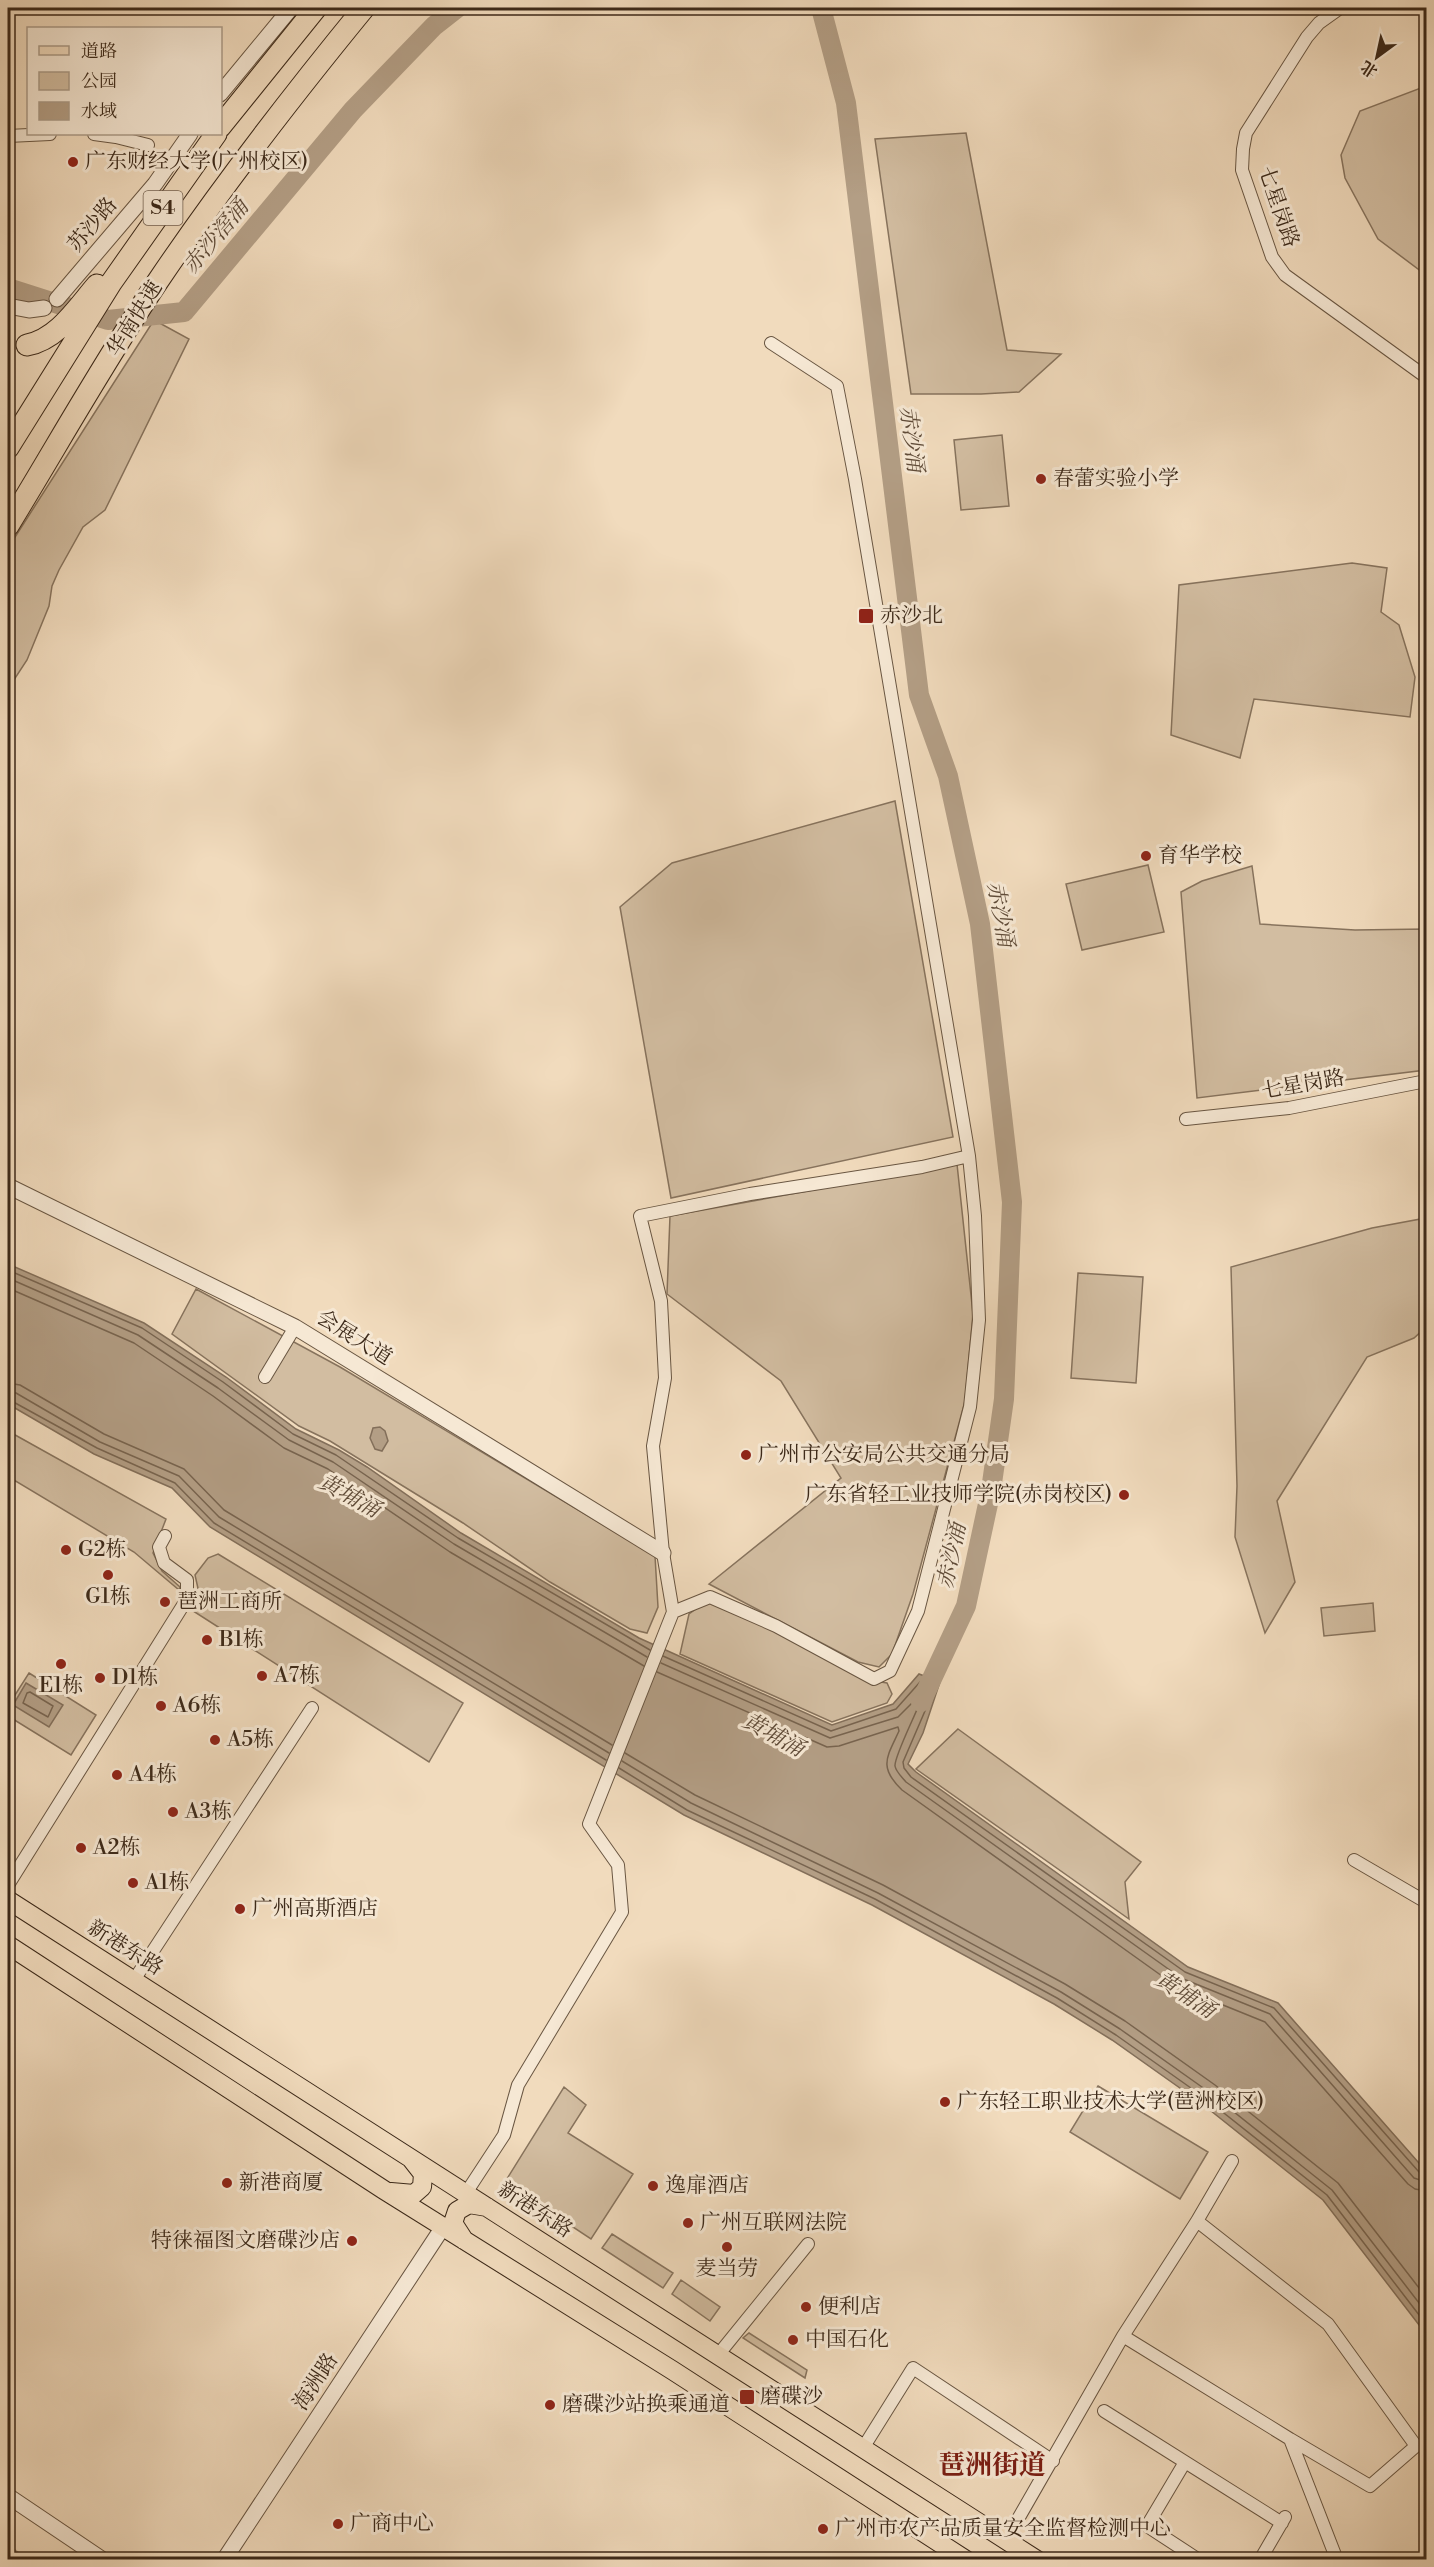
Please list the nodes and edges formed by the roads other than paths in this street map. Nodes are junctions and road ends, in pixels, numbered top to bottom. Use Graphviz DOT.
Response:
graph roads {
  1 [pos="291,8"];
  2 [pos="316,8"];
  3 [pos="364,8"];
  4 [pos="1340,8"];
  5 [pos="222,92"];
  6 [pos="222,126"];
  7 [pos="29,135"];
  8 [pos="105,135"];
  9 [pos="189,135"];
  10 [pos="215,135"];
  11 [pos="8,136"];
  12 [pos="148,146"];
  13 [pos="106,281"];
  14 [pos="8,306"];
  15 [pos="35,343"];
  16 [pos="771,343"];
  17 [pos="1426,377"];
  18 [pos="8,448"];
  19 [pos="8,526"];
  20 [pos="1426,1081"];
  21 [pos="1186,1119"];
  22 [pos="969,1156"];
  23 [pos="8,1186"];
  24 [pos="295,1327"];
  25 [pos="266,1377"];
  26 [pos="165,1536"];
  27 [pos="663,1553"];
  28 [pos="673,1612"];
  29 [pos="312,1708"];
  30 [pos="1354,1860"];
  31 [pos="8,1884"];
  32 [pos="8,1900"];
  33 [pos="1426,1902"];
  34 [pos="8,1945"];
  35 [pos="134,1980"];
  36 [pos="407,2154"];
  37 [pos="1232,2161"];
  38 [pos="384,2190"];
  39 [pos="466,2193"];
  40 [pos="489,2207"];
  41 [pos="1197,2220"];
  42 [pos="435,2222"];
  43 [pos="468,2243"];
  44 [pos="808,2244"];
  45 [pos="1123,2336"];
  46 [pos="718,2355"];
  47 [pos="1104,2410"];
  48 [pos="1290,2439"];
  49 [pos="863,2448"];
  50 [pos="1053,2461"];
  51 [pos="1185,2462"];
  52 [pos="9,2502"];
  53 [pos="1006,2540"];
  54 [pos="103,2559"];
  55 [pos="224,2559"];
  56 [pos="966,2559"];
  57 [pos="1036,2559"];
  58 [pos="1199,2559"];
  59 [pos="1260,2559"];
  60 [pos="1337,2559"];
  1 -- 5 [label="street"];
  2 -- 6 [label="highway"];
  3 -- 19 [label="highway, 华南快速 / S4"];
  4 -- 17 [label="street, 七星岗路"];
  7 -- 11 [label="street"];
  8 -- 12 [label="street"];
  9 -- 14 [label="street, 苏沙路"];
  10 -- 13 [label="highway, 华南快速 / S4"];
  13 -- 15 [label="highway"];
  13 -- 18 [label="highway, 华南快速 / S4"];
  16 -- 22 [label="street"];
  20 -- 21 [label="street, 七星岗路"];
  22 -- 27 [label="street"];
  22 -- 28 [label="street"];
  23 -- 24 [label="street, 会展大道"];
  24 -- 25 [label="street"];
  24 -- 27 [label="street, 会展大道"];
  26 -- 31 [label="street"];
  27 -- 28 [label="street"];
  28 -- 39 [label="street"];
  29 -- 35 [label="street"];
  30 -- 33 [label="street"];
  32 -- 35 [label="main road, 新港东路"];
  34 -- 38 [label="main road"];
  35 -- 36 [label="main road, 新港东路"];
  36 -- 38 [label="main road"];
  36 -- 39 [label="main road, 新港东路"];
  37 -- 41 [label="street"];
  38 -- 42 [label="main road"];
  39 -- 40 [label="main road, 新港东路"];
  39 -- 42 [label="main road"];
  40 -- 43 [label="main road"];
  40 -- 46 [label="main road, 新港东路"];
  41 -- 45 [label="street"];
  41 -- 48 [label="street"];
  42 -- 43 [label="main road"];
  42 -- 55 [label="street, 海洲路"];
  43 -- 56 [label="main road"];
  44 -- 46 [label="street"];
  45 -- 48 [label="street"];
  45 -- 50 [label="street"];
  46 -- 49 [label="main road, 新港东路"];
  47 -- 51 [label="street"];
  48 -- 60 [label="street"];
  49 -- 50 [label="street"];
  49 -- 53 [label="main road, 新港东路"];
  50 -- 53 [label="street"];
  51 -- 58 [label="street"];
  51 -- 59 [label="street"];
  52 -- 54 [label="street"];
  53 -- 57 [label="main road, 新港东路"];
}
